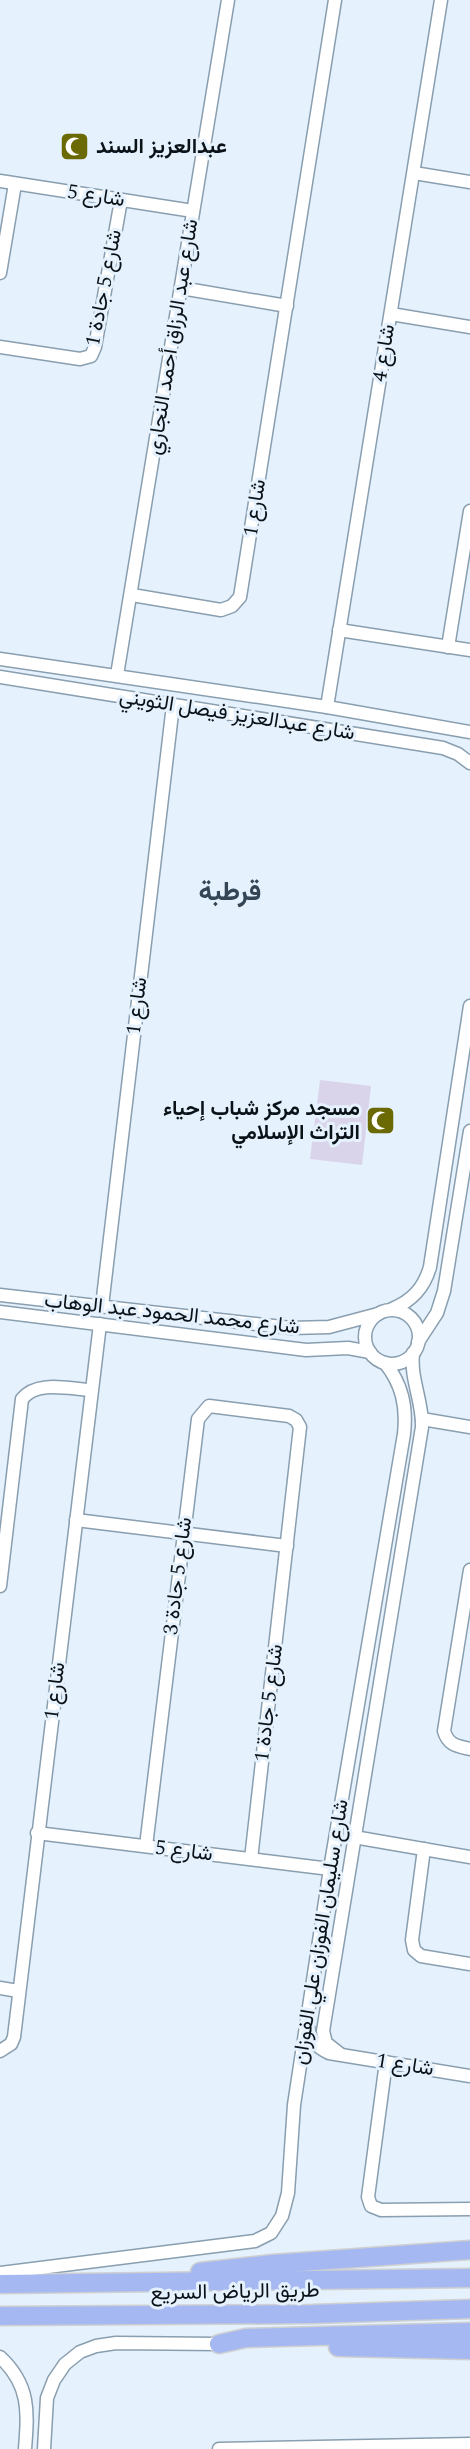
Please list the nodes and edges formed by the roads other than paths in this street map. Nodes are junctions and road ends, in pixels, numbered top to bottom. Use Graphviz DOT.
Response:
graph roads {
  1 [pos="228,0"];
  2 [pos="335,0"];
  3 [pos="441,0"];
  4 [pos="414,173"];
  5 [pos="0,182"];
  6 [pos="470,182"];
  7 [pos="15,184"];
  8 [pos="121,200"];
  9 [pos="193,211"];
  10 [pos="0,273"];
  11 [pos="181,288"];
  12 [pos="287,306"];
  13 [pos="391,314"];
  14 [pos="470,327"];
  15 [pos="0,347"];
  16 [pos="470,510"];
  17 [pos="132,595"];
  18 [pos="339,630"];
  19 [pos="448,647"];
  20 [pos="470,650"];
  21 [pos="0,658"];
  22 [pos="117,675"];
  23 [pos="0,677"];
  24 [pos="173,705"];
  25 [pos="327,707"];
  26 [pos="470,732"];
  27 [pos="470,763"];
  28 [pos="470,1006"];
  29 [pos="470,1131"];
  30 [pos="0,1295"];
  31 [pos="102,1306"];
  32 [pos="392,1310"];
  33 [pos="0,1312"];
  34 [pos="378,1314"];
  35 [pos="100,1324"];
  36 [pos="415,1348"];
  37 [pos="370,1352"];
  38 [pos="385,1363"];
  39 [pos="92,1390"];
  40 [pos="422,1419"];
  41 [pos="300,1427"];
  42 [pos="470,1427"];
  43 [pos="76,1520"];
  44 [pos="184,1533"];
  45 [pos="287,1546"];
  46 [pos="470,1570"];
  47 [pos="0,1586"];
  48 [pos="465,1640"];
  49 [pos="350,1744"];
  50 [pos="371,1744"];
  51 [pos="470,1749"];
  52 [pos="346,1769"];
  53 [pos="366,1773"];
  54 [pos="37,1833"];
  55 [pos="354,1837"];
  56 [pos="146,1846"];
  57 [pos="424,1849"];
  58 [pos="470,1857"];
  59 [pos="251,1859"];
  60 [pos="330,1869"];
  61 [pos="470,1964"];
  62 [pos="0,1988"];
  63 [pos="18,1991"];
  64 [pos="326,2010"];
  65 [pos="308,2013"];
  66 [pos="0,2051"];
  67 [pos="340,2054"];
  68 [pos="386,2062"];
  69 [pos="470,2076"];
  70 [pos="470,2209"];
  71 [pos="470,2250"];
  72 [pos="0,2273"];
  73 [pos="470,2278"];
  74 [pos="91,2283"];
  75 [pos="0,2284"];
  76 [pos="470,2309"];
  77 [pos="313,2314"];
  78 [pos="0,2316"];
  79 [pos="470,2320"];
  80 [pos="470,2332"];
  81 [pos="219,2344"];
  82 [pos="470,2350"];
  83 [pos="0,2357"];
  84 [pos="28,2417"];
  85 [pos="46,2418"];
  86 [pos="470,2444"];
  87 [pos="447,2447"];
  88 [pos="334,2448"];
  89 [pos="25,2449"];
  90 [pos="44,2449"];
  91 [pos="219,2449"];
  92 [pos="231,2449"];
  1 -- 9 [label="street, شارع عبد الرزاق أحمد النجاري"];
  2 -- 12 [label="street, شارع 1"];
  3 -- 4 [label="street, شارع 4"];
  4 -- 6 [label="street"];
  4 -- 13 [label="street, شارع 4"];
  5 -- 7 [label="street, شارع 5"];
  7 -- 8 [label="street, شارع 5"];
  7 -- 10 [label="street"];
  8 -- 9 [label="street, شارع 5"];
  8 -- 15 [label="street, شارع 5 جادة 1"];
  9 -- 11 [label="street, شارع عبد الرزاق أحمد النجاري"];
  11 -- 12 [label="street"];
  11 -- 17 [label="street, شارع عبد الرزاق أحمد النجاري"];
  12 -- 17 [label="street, شارع 1"];
  13 -- 14 [label="street"];
  13 -- 18 [label="street, شارع 4"];
  16 -- 19 [label="street"];
  17 -- 22 [label="street, شارع عبد الرزاق أحمد النجاري"];
  18 -- 19 [label="street"];
  18 -- 25 [label="street, شارع 4"];
  19 -- 20 [label="street"];
  21 -- 22 [label="street, شارع عبدالعزيز فيصل الثويني"];
  22 -- 25 [label="street, شارع عبدالعزيز فيصل الثويني"];
  23 -- 24 [label="street, شارع عبدالعزيز فيصل الثويني"];
  24 -- 27 [label="street, شارع عبدالعزيز فيصل الثويني"];
  24 -- 31 [label="street, شارع 1"];
  25 -- 26 [label="street, شارع عبدالعزيز فيصل الثويني"];
  28 -- 32 [label="street"];
  29 -- 36 [label="street"];
  30 -- 31 [label="street, شارع محمد الحمود عبد الوهاب"];
  31 -- 34 [label="street, شارع محمد الحمود عبد الوهاب"];
  32 -- 34 [label="street"];
  32 -- 36 [label="street"];
  33 -- 35 [label="street, شارع محمد الحمود عبد الوهاب"];
  34 -- 37 [label="street"];
  35 -- 37 [label="street, شارع محمد الحمود عبد الوهاب"];
  35 -- 39 [label="street, شارع 1"];
  36 -- 38 [label="street"];
  36 -- 40 [label="street, شارع سليمان الفوزان علي الفوزان"];
  37 -- 38 [label="street"];
  38 -- 49 [label="street, شارع سليمان الفوزان علي الفوزان"];
  39 -- 43 [label="street, شارع 1"];
  39 -- 47 [label="street"];
  40 -- 42 [label="street"];
  40 -- 50 [label="street, شارع سليمان الفوزان علي الفوزان"];
  41 -- 44 [label="street, شارع 5 جادة 3"];
  41 -- 45 [label="street, شارع 5 جادة 1"];
  43 -- 44 [label="street"];
  43 -- 54 [label="street, شارع 1"];
  44 -- 45 [label="street"];
  44 -- 56 [label="street, شارع 5 جادة 3"];
  45 -- 59 [label="street, شارع 5 جادة 1"];
  46 -- 48 [label="street"];
  48 -- 51 [label="street"];
  49 -- 50 [label="street"];
  49 -- 52 [label="street, شارع سليمان الفوزان علي الفوزان"];
  50 -- 53 [label="street, شارع سليمان الفوزان علي الفوزان"];
  52 -- 53 [label="street"];
  52 -- 60 [label="street, شارع سليمان الفوزان علي الفوزان"];
  53 -- 55 [label="street, شارع سليمان الفوزان علي الفوزان"];
  54 -- 56 [label="street, شارع 5"];
  54 -- 63 [label="street, شارع 1"];
  55 -- 57 [label="street"];
  55 -- 64 [label="street, شارع سليمان الفوزان علي الفوزان"];
  56 -- 59 [label="street, شارع 5"];
  57 -- 58 [label="street"];
  57 -- 61 [label="street"];
  59 -- 60 [label="street, شارع 5"];
  60 -- 65 [label="street, شارع سليمان الفوزان علي الفوزان"];
  62 -- 63 [label="street"];
  63 -- 66 [label="street, شارع 1"];
  64 -- 65 [label="street"];
  64 -- 67 [label="street"];
  65 -- 67 [label="street, شارع 1"];
  65 -- 72 [label="street, شارع سليمان الفوزان علي الفوزان"];
  67 -- 68 [label="street, شارع 1"];
  68 -- 69 [label="street, شارع 1"];
  68 -- 70 [label="street"];
  71 -- 74 [label="highway"];
  73 -- 74 [label="highway, طريق الرياض السريع"];
  74 -- 75 [label="highway, طريق الرياض السريع"];
  76 -- 77 [label="highway, طريق الرياض السريع"];
  77 -- 78 [label="highway, طريق الرياض السريع"];
  77 -- 79 [label="highway"];
  80 -- 81 [label="highway"];
  81 -- 82 [label="highway"];
  81 -- 85 [label="street"];
  83 -- 84 [label="street"];
  84 -- 85 [label="street"];
  84 -- 89 [label="street"];
  85 -- 90 [label="street"];
  86 -- 87 [label="street"];
  87 -- 88 [label="street"];
  88 -- 92 [label="street"];
  91 -- 92 [label="street"];
}
